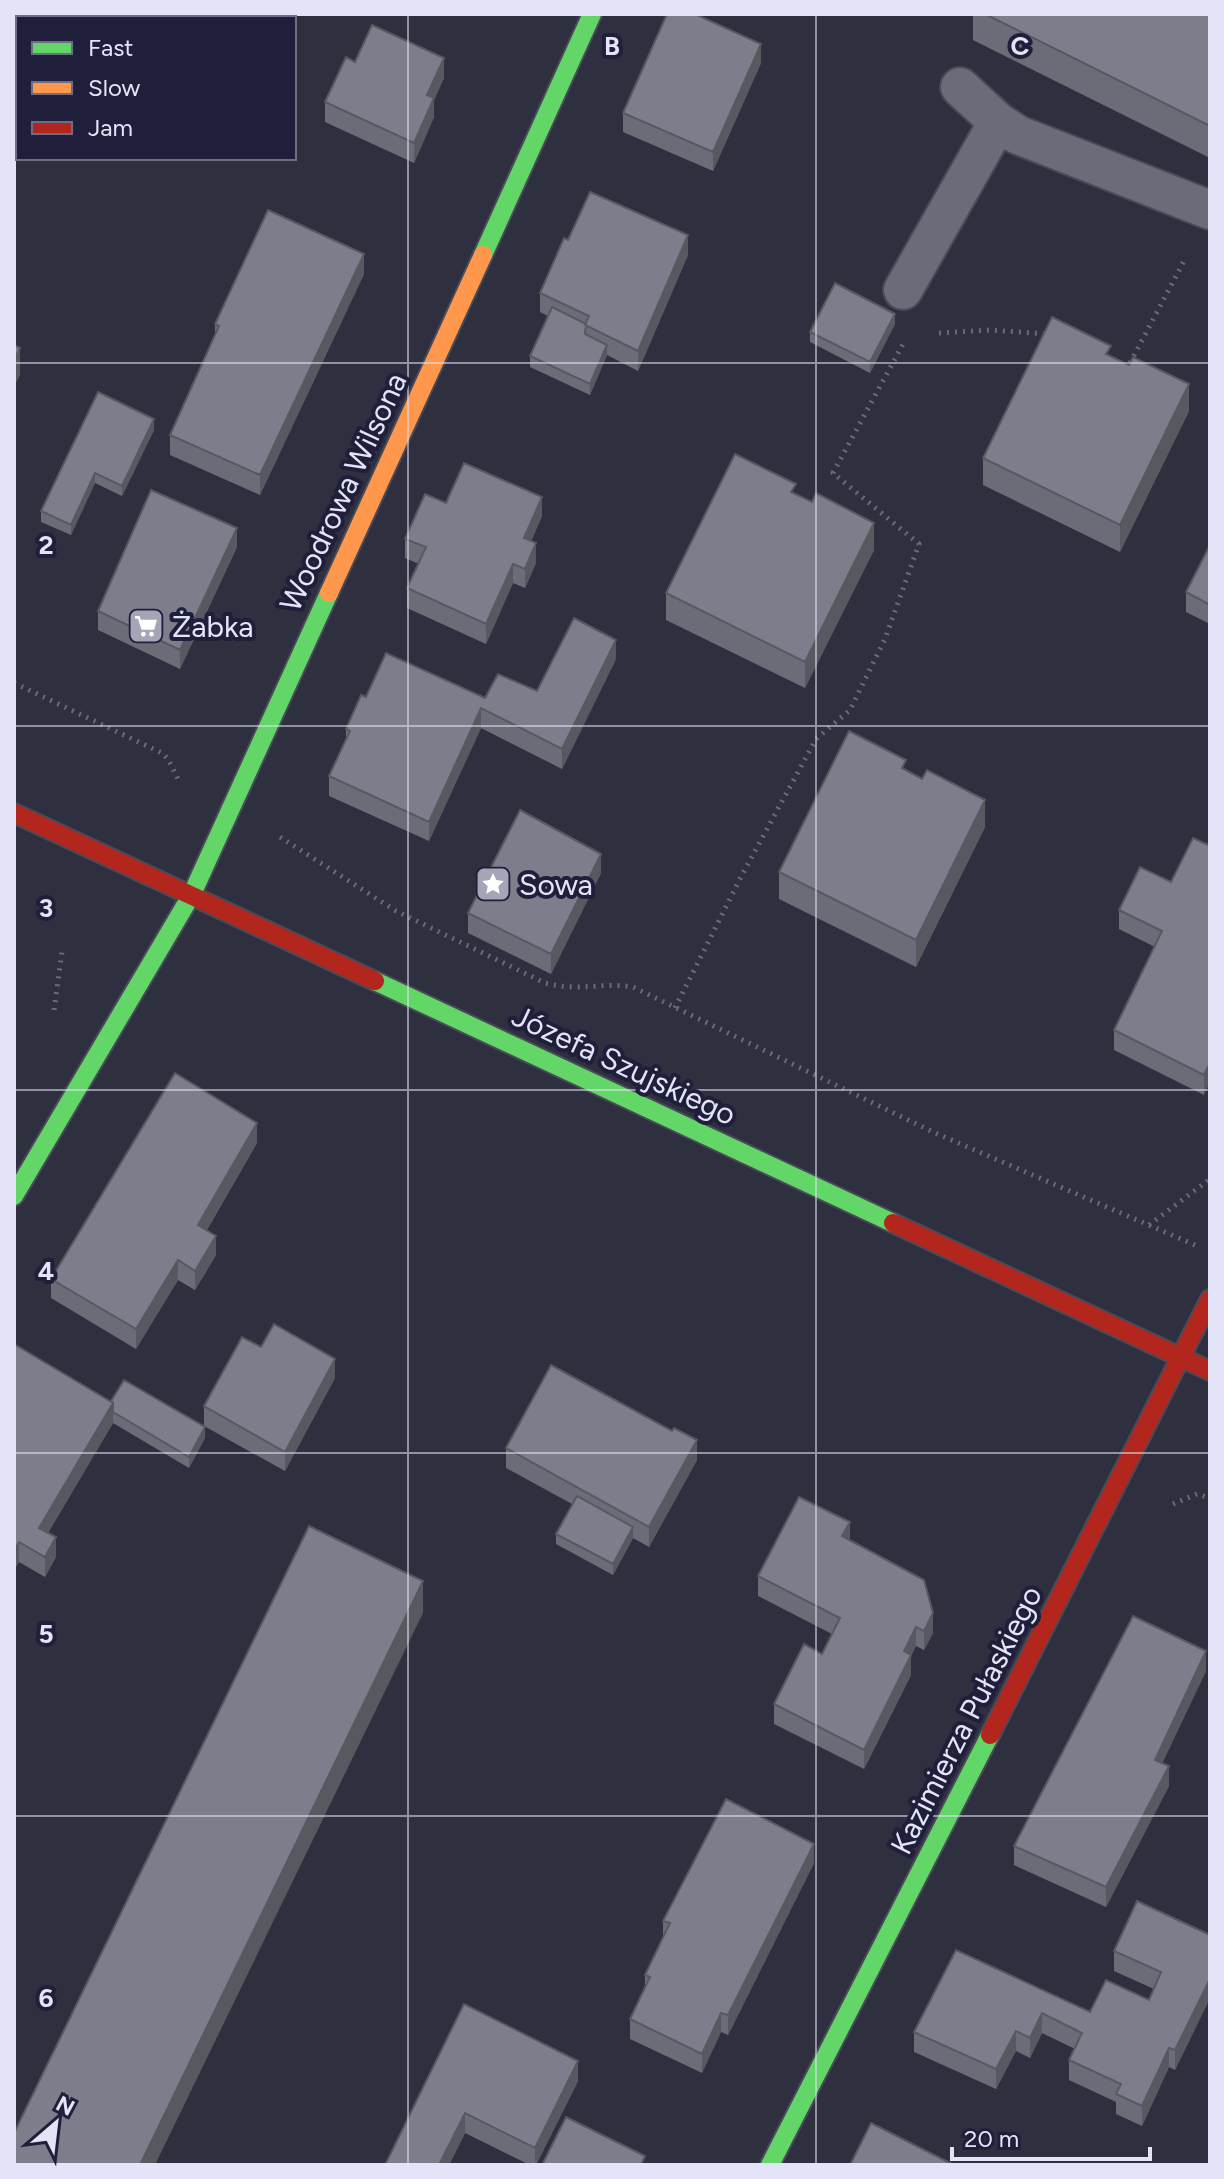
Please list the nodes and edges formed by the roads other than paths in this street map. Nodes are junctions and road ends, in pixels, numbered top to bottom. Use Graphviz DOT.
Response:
graph roads {
  1 [pos="592,14"];
  2 [pos="960,87"];
  3 [pos="998,122"];
  4 [pos="1210,210"];
  5 [pos="903,290"];
  6 [pos="14,813"];
  7 [pos="192,894"];
  8 [pos="14,1196"];
  9 [pos="1210,1299"];
  10 [pos="1180,1357"];
  11 [pos="1210,1371"];
  12 [pos="770,2165"];
  1 -- 7 [label="street, Woodrowa Wilsona"];
  2 -- 3 [label="lane"];
  3 -- 4 [label="lane"];
  3 -- 5 [label="lane"];
  6 -- 7 [label="street, Józefa Szujskiego"];
  7 -- 8 [label="street, Woodrowa Wilsona"];
  7 -- 10 [label="street, Józefa Szujskiego"];
  9 -- 10 [label="street, Kazimierza Pułaskiego"];
  10 -- 11 [label="street, Józefa Szujskiego"];
  10 -- 12 [label="street, Kazimierza Pułaskiego"];
}
